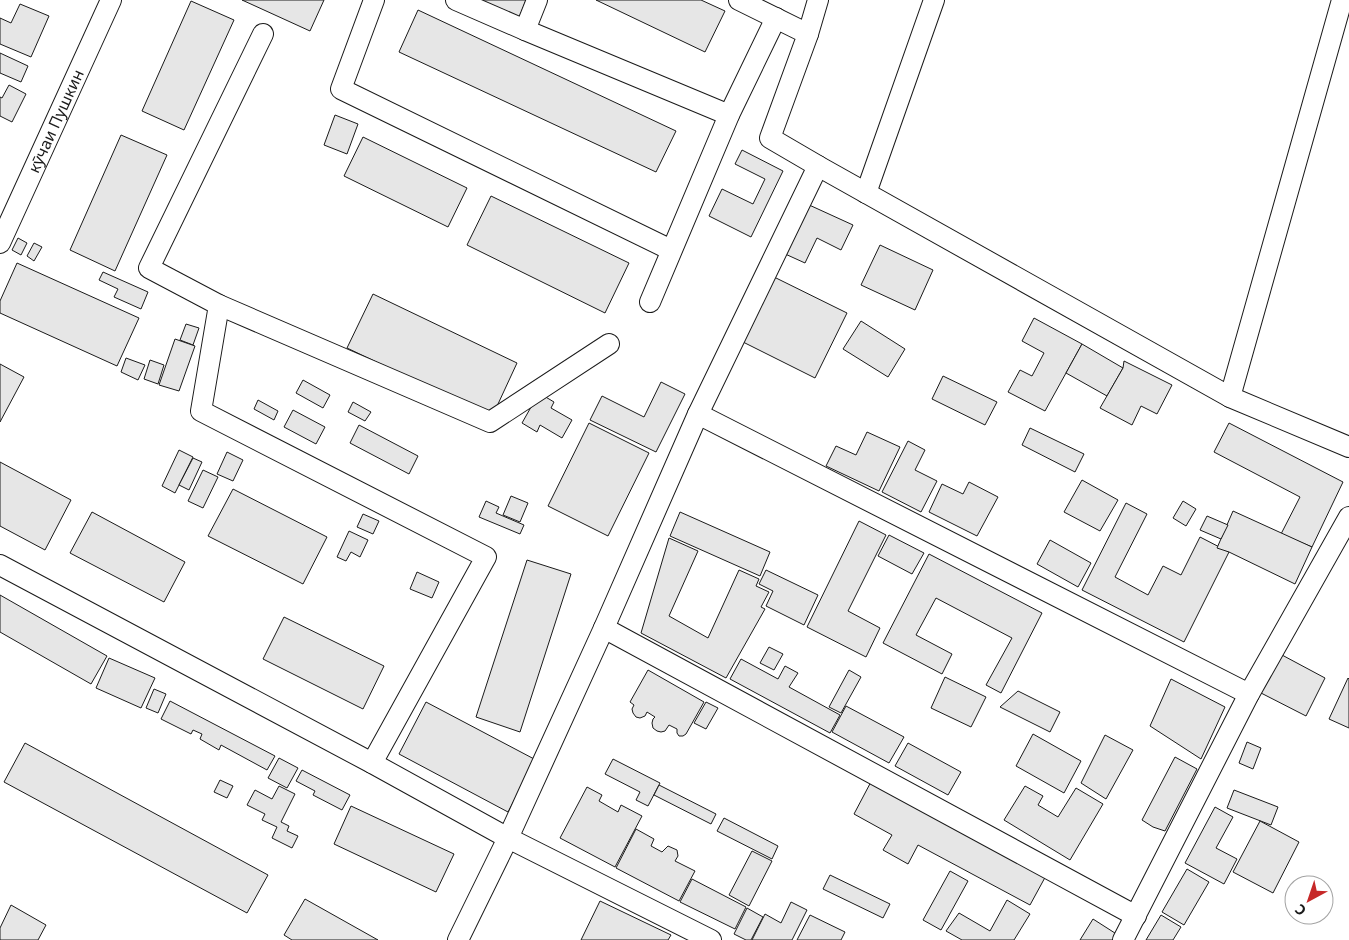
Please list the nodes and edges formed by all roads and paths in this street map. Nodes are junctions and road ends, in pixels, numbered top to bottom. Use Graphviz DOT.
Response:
graph roads {
  1 [pos="111,0"];
  2 [pos="374,0"];
  3 [pos="456,0"];
  4 [pos="537,0"];
  5 [pos="739,0"];
  6 [pos="818,0"];
  7 [pos="934,0"];
  8 [pos="1342,0"];
  9 [pos="776,18"];
  10 [pos="525,30"];
  11 [pos="263,34"];
  12 [pos="808,34"];
  13 [pos="729,115"];
  14 [pos="818,166"];
  15 [pos="866,193"];
  16 [pos="0,243"];
  17 [pos="671,250"];
  18 [pos="650,302"];
  19 [pos="219,305"];
  20 [pos="609,344"];
  21 [pos="1230,396"];
  22 [pos="698,414"];
  23 [pos="1349,447"];
  24 [pos="1349,517"];
  25 [pos="0,565"];
  26 [pos="604,628"];
  27 [pos="1249,694"];
  28 [pos="372,764"];
  29 [pos="508,838"];
  30 [pos="1136,916"];
  31 [pos="458,940"];
  32 [pos="711,940"];
  33 [pos="1123,940"];
  1 -- 16 [label="street, кӯчаи Пушкин"];
  2 -- 17 [label="street"];
  3 -- 10 [label="street"];
  4 -- 10 [label="street"];
  5 -- 9 [label="street"];
  6 -- 12 [label="street"];
  7 -- 15 [label="street"];
  8 -- 21 [label="street"];
  9 -- 12 [label="street"];
  9 -- 13 [label="street"];
  10 -- 13 [label="street"];
  11 -- 19 [label="street"];
  12 -- 14 [label="street"];
  13 -- 17 [label="street"];
  14 -- 15 [label="street"];
  14 -- 22 [label="street"];
  15 -- 21 [label="street"];
  17 -- 18 [label="street"];
  19 -- 20 [label="street"];
  19 -- 28 [label="street"];
  21 -- 23 [label="street"];
  22 -- 26 [label="street"];
  22 -- 27 [label="street"];
  24 -- 27 [label="street"];
  25 -- 28 [label="street"];
  26 -- 29 [label="street"];
  26 -- 30 [label="street"];
  27 -- 30 [label="street"];
  28 -- 29 [label="street"];
  29 -- 31 [label="street"];
  29 -- 32 [label="street"];
  30 -- 33 [label="street"];
}
